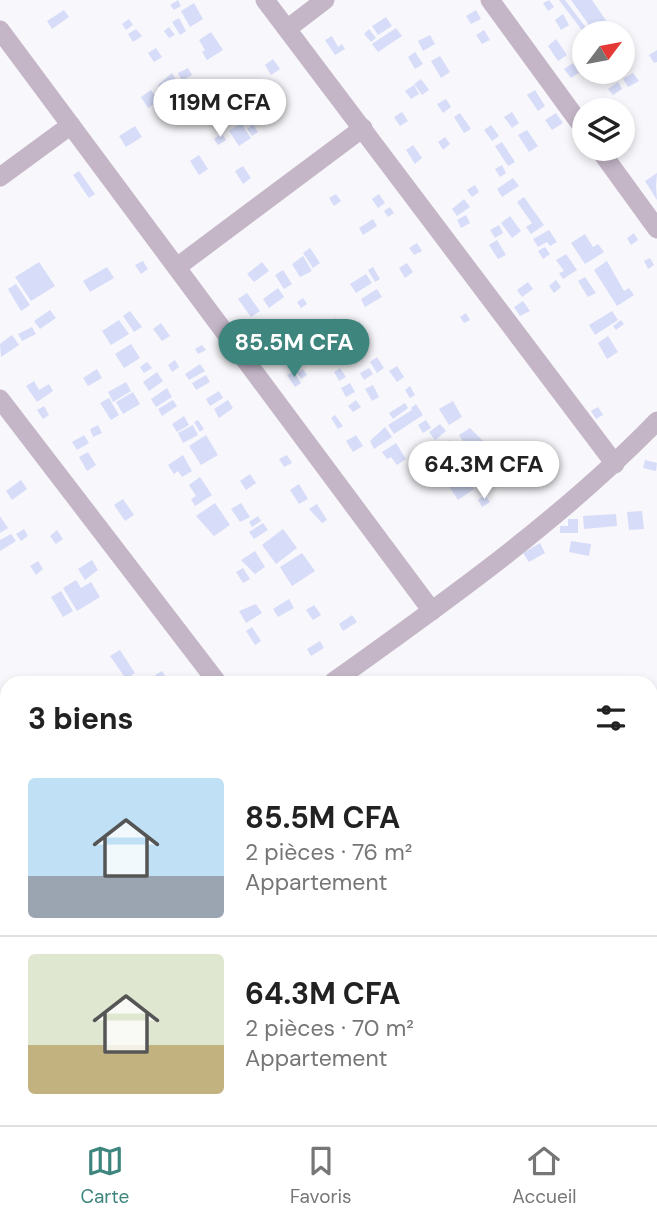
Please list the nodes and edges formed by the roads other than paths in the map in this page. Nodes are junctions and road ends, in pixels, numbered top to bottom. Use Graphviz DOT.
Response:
graph roads {
  1 [pos="265,0"];
  2 [pos="324,0"];
  3 [pos="490,0"];
  4 [pos="287,29"];
  5 [pos="0,30"];
  6 [pos="572,113"];
  7 [pos="71,125"];
  8 [pos="363,128"];
  9 [pos="608,161"];
  10 [pos="0,177"];
  11 [pos="657,229"];
  12 [pos="177,267"];
  13 [pos="3,409"];
  14 [pos="657,421"];
  15 [pos="615,464"];
  16 [pos="432,611"];
  17 [pos="212,676"];
  18 [pos="341,676"];
  1 -- 4 [label="street"];
  2 -- 4 [label="street"];
  3 -- 6 [label="street"];
  4 -- 8 [label="street"];
  5 -- 7 [label="street"];
  7 -- 10 [label="street"];
  7 -- 12 [label="street"];
  8 -- 12 [label="street"];
  8 -- 15 [label="street"];
  9 -- 11 [label="street"];
  12 -- 16 [label="street"];
  13 -- 17 [label="street"];
  14 -- 15 [label="street"];
  15 -- 16 [label="street"];
  16 -- 18 [label="street"];
}
